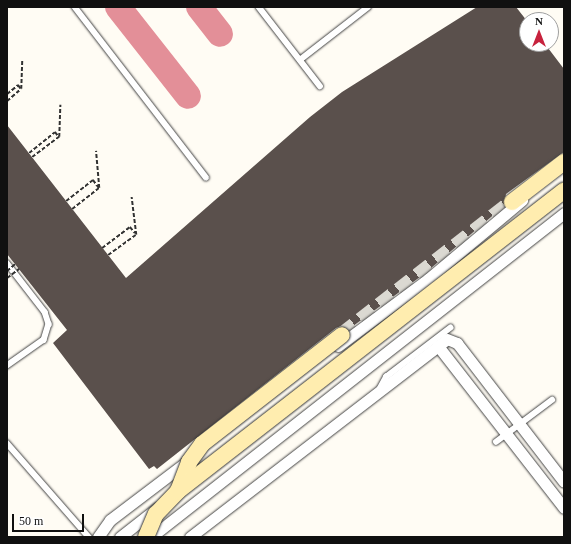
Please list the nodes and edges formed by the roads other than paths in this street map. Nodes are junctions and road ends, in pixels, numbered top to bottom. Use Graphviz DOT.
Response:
graph roads {
  1 [pos="75,7"];
  2 [pos="259,7"];
  3 [pos="368,7"];
  4 [pos="300,60"];
  5 [pos="320,86"];
  6 [pos="564,162"];
  7 [pos="564,165"];
  8 [pos="206,177"];
  9 [pos="564,190"];
  10 [pos="564,196"];
  11 [pos="512,202"];
  12 [pos="564,213"];
  13 [pos="7,263"];
  14 [pos="450,328"];
  15 [pos="342,336"];
  16 [pos="438,346"];
  17 [pos="7,366"];
  18 [pos="379,391"];
  19 [pos="552,400"];
  20 [pos="518,424"];
  21 [pos="506,434"];
  22 [pos="496,442"];
  23 [pos="7,443"];
  24 [pos="564,482"];
  25 [pos="178,491"];
  26 [pos="564,508"];
  27 [pos="89,537"];
  28 [pos="98,537"];
  29 [pos="120,537"];
  30 [pos="146,537"];
  31 [pos="151,537"];
  32 [pos="190,537"];
  1 -- 8 [label="lane"];
  2 -- 4 [label="lane"];
  3 -- 4 [label="lane"];
  4 -- 5 [label="lane"];
  6 -- 11 [label="street"];
  7 -- 28 [label="street"];
  9 -- 25 [label="street, bridge"];
  10 -- 29 [label="street"];
  12 -- 31 [label="street"];
  13 -- 17 [label="lane"];
  14 -- 18 [label="lane"];
  15 -- 25 [label="street, bridge"];
  16 -- 18 [label="street"];
  16 -- 20 [label="street"];
  16 -- 21 [label="street"];
  18 -- 32 [label="street"];
  19 -- 20 [label="lane"];
  20 -- 21 [label="lane"];
  20 -- 24 [label="street"];
  21 -- 22 [label="lane"];
  21 -- 26 [label="street"];
  23 -- 27 [label="lane"];
  25 -- 30 [label="street, bridge"];
}
